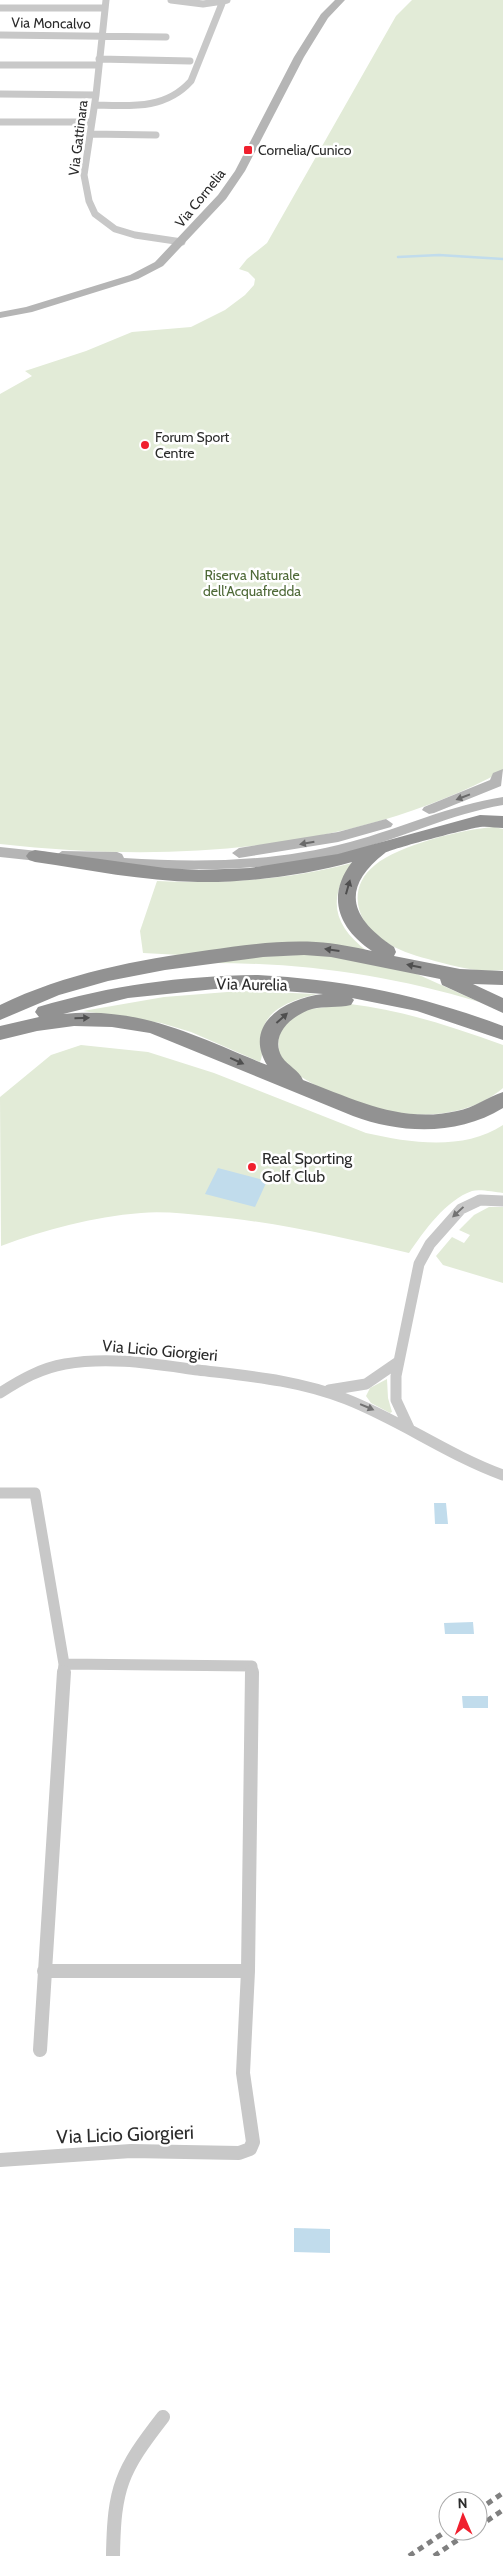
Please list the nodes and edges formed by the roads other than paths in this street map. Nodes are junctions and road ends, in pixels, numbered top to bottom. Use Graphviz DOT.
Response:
graph roads {
  1 [pos="106,0"];
  2 [pos="171,0"];
  3 [pos="340,0"];
  4 [pos="225,1"];
  5 [pos="0,8"];
  6 [pos="105,8"];
  7 [pos="0,35"];
  8 [pos="102,36"];
  9 [pos="166,37"];
  10 [pos="190,61"];
  11 [pos="98,62"];
  12 [pos="0,65"];
  13 [pos="0,94"];
  14 [pos="96,95"];
  15 [pos="95,105"];
  16 [pos="0,122"];
  17 [pos="92,122"];
  18 [pos="90,134"];
  19 [pos="156,135"];
  20 [pos="182,242"];
  21 [pos="0,315"];
  22 [pos="503,773"];
  23 [pos="503,801"];
  24 [pos="503,822"];
  25 [pos="381,849"];
  26 [pos="0,852"];
  27 [pos="35,856"];
  28 [pos="384,955"];
  29 [pos="446,976"];
  30 [pos="503,978"];
  31 [pos="503,1006"];
  32 [pos="435,1009"];
  33 [pos="0,1014"];
  34 [pos="503,1020"];
  35 [pos="0,1028"];
  36 [pos="0,1033"];
  37 [pos="503,1033"];
  38 [pos="315,1092"];
  39 [pos="503,1098"];
  40 [pos="503,1201"];
  41 [pos="398,1362"];
  42 [pos="322,1390"];
  43 [pos="0,1393"];
  44 [pos="409,1428"];
  45 [pos="503,1475"];
  46 [pos="0,1493"];
  47 [pos="64,1664"];
  48 [pos="44,1970"];
  49 [pos="248,1972"];
  50 [pos="40,2050"];
  51 [pos="0,2160"];
  52 [pos="163,2416"];
  53 [pos="113,2556"];
  1 -- 6 [label="street, Via Gattinara"];
  2 -- 4 [label="street"];
  3 -- 20 [label="street, Via Cornelia"];
  4 -- 15 [label="street"];
  5 -- 6 [label="street"];
  6 -- 8 [label="street, Via Gattinara"];
  7 -- 8 [label="street, Via Moncalvo"];
  8 -- 9 [label="street, Via Moncalvo"];
  8 -- 11 [label="street, Via Gattinara"];
  10 -- 11 [label="street"];
  11 -- 12 [label="street"];
  11 -- 14 [label="street, Via Gattinara"];
  13 -- 14 [label="street"];
  14 -- 15 [label="street, Via Gattinara"];
  15 -- 17 [label="street, Via Gattinara"];
  16 -- 17 [label="street"];
  17 -- 18 [label="street, Via Gattinara"];
  18 -- 19 [label="street"];
  18 -- 20 [label="street, Via Gattinara"];
  20 -- 21 [label="street, Via Cornelia"];
  22 -- 27 [label="street, one-way"];
  23 -- 27 [label="street"];
  24 -- 25 [label="highway"];
  25 -- 27 [label="highway"];
  28 -- 25 [label="highway, one-way"];
  26 -- 27 [label="street"];
  29 -- 28 [label="highway, one-way"];
  28 -- 33 [label="highway, one-way"];
  29 -- 30 [label="highway"];
  29 -- 31 [label="highway"];
  32 -- 35 [label="highway, Via Aurelia"];
  32 -- 37 [label="highway, Via Aurelia"];
  38 -- 32 [label="highway, one-way"];
  33 -- 34 [label="highway, Via Aurelia"];
  36 -- 38 [label="highway, one-way"];
  38 -- 39 [label="highway"];
  40 -- 41 [label="street, one-way"];
  41 -- 42 [label="street, Via Licio Giorgieri"];
  41 -- 44 [label="street"];
  42 -- 43 [label="street, Via Licio Giorgieri"];
  42 -- 44 [label="street, Via Licio Giorgieri, one-way"];
  44 -- 45 [label="street, Via Licio Giorgieri"];
  46 -- 47 [label="street"];
  47 -- 48 [label="street"];
  47 -- 49 [label="street"];
  48 -- 49 [label="street"];
  48 -- 50 [label="street"];
  49 -- 51 [label="street, Via Licio Giorgieri"];
  52 -- 53 [label="street"];
}
